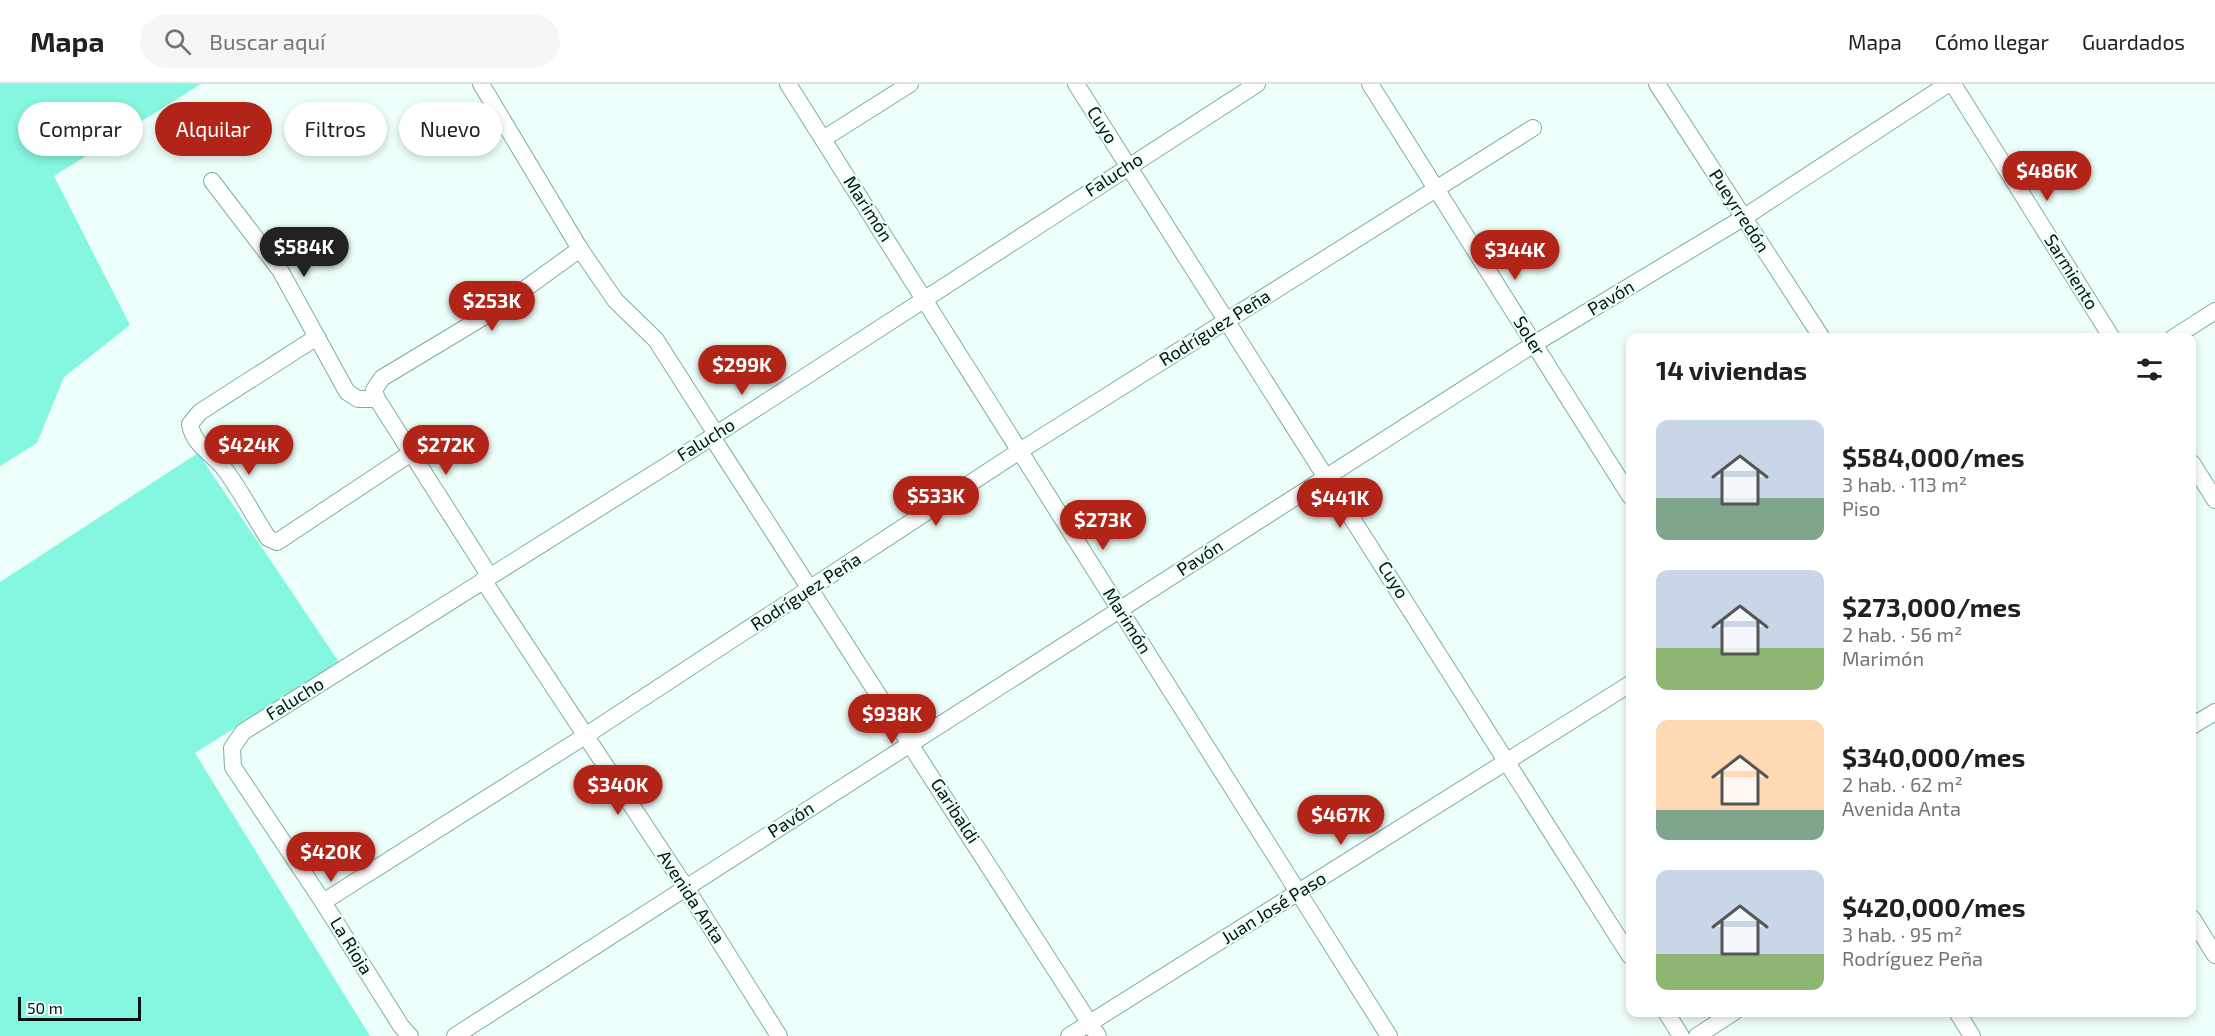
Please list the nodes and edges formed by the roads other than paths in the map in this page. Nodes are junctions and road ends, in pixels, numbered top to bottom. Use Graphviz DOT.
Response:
graph roads {
  1 [pos="481,84"];
  2 [pos="788,84"];
  3 [pos="910,84"];
  4 [pos="1076,84"];
  5 [pos="1257,84"];
  6 [pos="1370,84"];
  7 [pos="1657,84"];
  8 [pos="1948,84"];
  9 [pos="1953,84"];
  10 [pos="1533,128"];
  11 [pos="823,139"];
  12 [pos="1128,166"];
  13 [pos="212,181"];
  14 [pos="1436,189"];
  15 [pos="1743,218"];
  16 [pos="580,249"];
  17 [pos="926,298"];
  18 [pos="2215,311"];
  19 [pos="1228,320"];
  20 [pos="1819,333"];
  21 [pos="2109,333"];
  22 [pos="2182,333"];
  23 [pos="317,337"];
  24 [pos="1534,344"];
  25 [pos="377,399"];
  26 [pos="714,436"];
  27 [pos="1018,452"];
  28 [pos="411,453"];
  29 [pos="2196,469"];
  30 [pos="1327,477"];
  31 [pos="1626,490"];
  32 [pos="2215,500"];
  33 [pos="486,578"];
  34 [pos="811,589"];
  35 [pos="1120,610"];
  36 [pos="1626,687"];
  37 [pos="2215,712"];
  38 [pos="2196,724"];
  39 [pos="243,732"];
  40 [pos="585,736"];
  41 [pos="911,743"];
  42 [pos="1508,762"];
  43 [pos="686,888"];
  44 [pos="1298,893"];
  45 [pos="323,902"];
  46 [pos="2196,924"];
  47 [pos="1626,950"];
  48 [pos="2215,955"];
  49 [pos="1669,1017"];
  50 [pos="1726,1017"];
  51 [pos="1960,1017"];
  52 [pos="1093,1029"];
  53 [pos="410,1036"];
  54 [pos="455,1036"];
  55 [pos="779,1036"];
  56 [pos="1069,1036"];
  57 [pos="1389,1036"];
  58 [pos="1681,1036"];
  59 [pos="1697,1036"];
  60 [pos="1972,1036"];
  1 -- 16 [label="street, Garibaldi"];
  2 -- 11 [label="street, Marimón"];
  3 -- 11 [label="street"];
  4 -- 12 [label="street, Cuyo"];
  5 -- 12 [label="street, Falucho"];
  6 -- 14 [label="street, Soler"];
  7 -- 15 [label="street, Pueyrredón"];
  8 -- 15 [label="street, Pavón"];
  9 -- 21 [label="street, Sarmiento"];
  10 -- 14 [label="street, Rodríguez Peña"];
  11 -- 17 [label="street, Marimón"];
  12 -- 17 [label="street, Falucho"];
  12 -- 19 [label="street, Cuyo"];
  13 -- 23 [label="street"];
  14 -- 19 [label="street, Rodríguez Peña"];
  14 -- 24 [label="street, Soler"];
  15 -- 20 [label="street, Pueyrredón"];
  15 -- 24 [label="street, Pavón"];
  16 -- 25 [label="street"];
  16 -- 26 [label="street, Garibaldi"];
  17 -- 26 [label="street, Falucho"];
  17 -- 27 [label="street, Marimón"];
  18 -- 22 [label="street"];
  19 -- 27 [label="street, Rodríguez Peña"];
  19 -- 30 [label="street, Cuyo"];
  23 -- 25 [label="street"];
  23 -- 28 [label="street"];
  24 -- 30 [label="street, Pavón"];
  24 -- 31 [label="street, Soler"];
  25 -- 28 [label="street, Avenida Anta"];
  26 -- 33 [label="street, Falucho"];
  26 -- 34 [label="street, Garibaldi"];
  27 -- 34 [label="street, Rodríguez Peña"];
  27 -- 35 [label="street, Marimón"];
  28 -- 33 [label="street, Avenida Anta"];
  29 -- 32 [label="street"];
  30 -- 35 [label="street, Pavón"];
  30 -- 42 [label="street, Cuyo"];
  33 -- 39 [label="street, Falucho"];
  33 -- 40 [label="street, Avenida Anta"];
  34 -- 40 [label="street, Rodríguez Peña"];
  34 -- 41 [label="street, Garibaldi"];
  35 -- 41 [label="street, Pavón"];
  35 -- 44 [label="street, Marimón"];
  36 -- 42 [label="street, Juan José Paso"];
  37 -- 38 [label="street"];
  39 -- 45 [label="street, La Rioja"];
  40 -- 43 [label="street, Avenida Anta"];
  40 -- 45 [label="street, Rodríguez Peña"];
  41 -- 43 [label="street, Pavón"];
  41 -- 52 [label="street, Garibaldi"];
  42 -- 44 [label="street, Juan José Paso"];
  42 -- 47 [label="street, Cuyo"];
  43 -- 54 [label="street, Pavón"];
  43 -- 55 [label="street, Avenida Anta"];
  44 -- 52 [label="street, Juan José Paso"];
  44 -- 57 [label="street, Marimón"];
  45 -- 53 [label="street, La Rioja"];
  46 -- 48 [label="street"];
  49 -- 58 [label="street"];
  50 -- 59 [label="street"];
  51 -- 60 [label="street"];
  52 -- 56 [label="street, Juan José Paso"];
}
